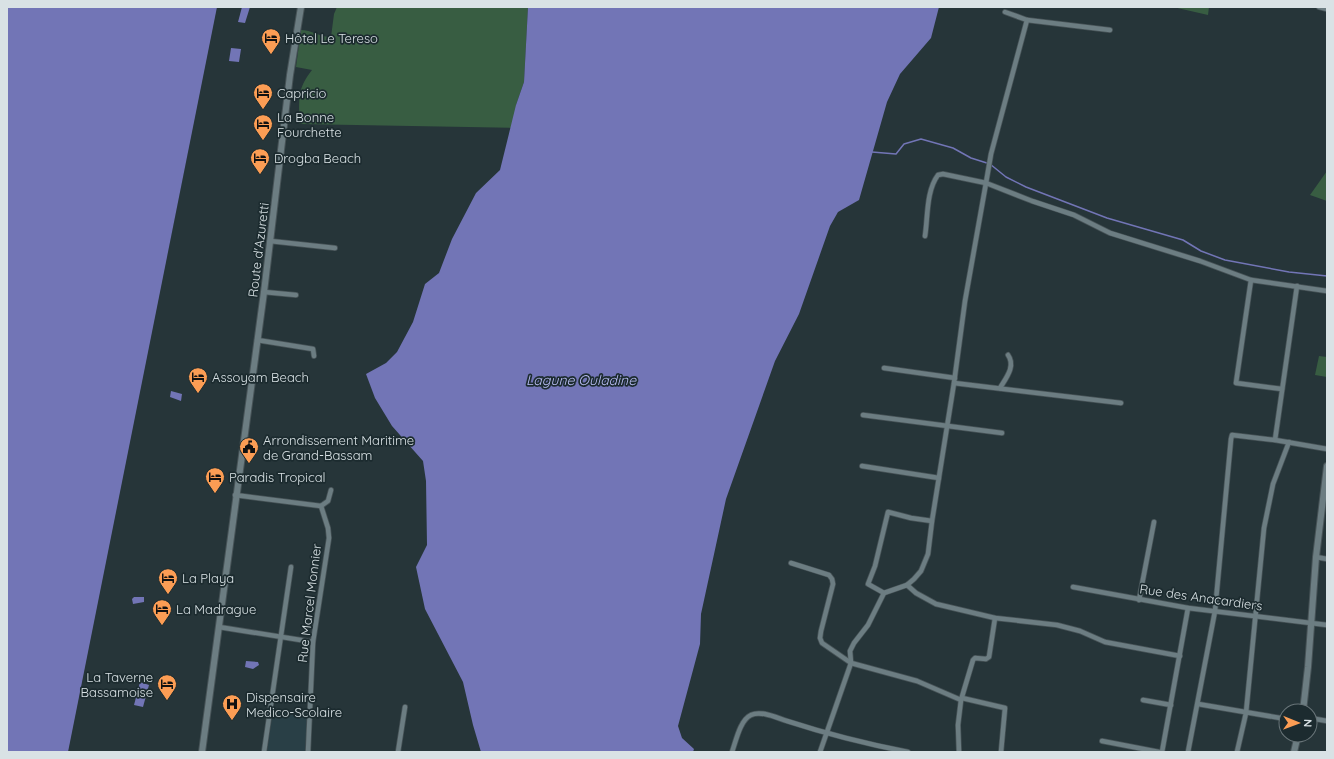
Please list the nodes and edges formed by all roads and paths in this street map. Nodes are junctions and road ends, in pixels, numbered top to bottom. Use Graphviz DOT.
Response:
graph roads {
  1 [pos="301,7"];
  2 [pos="1320,7"];
  3 [pos="1327,9"];
  4 [pos="1005,12"];
  5 [pos="1027,20"];
  6 [pos="1110,30"];
  7 [pos="986,183"];
  8 [pos="925,236"];
  9 [pos="270,241"];
  10 [pos="335,248"];
  11 [pos="1251,280"];
  12 [pos="1296,286"];
  13 [pos="1327,291"];
  14 [pos="264,292"];
  15 [pos="296,295"];
  16 [pos="257,340"];
  17 [pos="1008,355"];
  18 [pos="314,356"];
  19 [pos="884,368"];
  20 [pos="955,381"];
  21 [pos="1000,388"];
  22 [pos="1282,389"];
  23 [pos="1121,403"];
  24 [pos="863,415"];
  25 [pos="948,426"];
  26 [pos="1002,433"];
  27 [pos="1275,440"];
  28 [pos="1289,442"];
  29 [pos="1327,449"];
  30 [pos="862,466"];
  31 [pos="1327,466"];
  32 [pos="939,478"];
  33 [pos="331,490"];
  34 [pos="235,495"];
  35 [pos="321,506"];
  36 [pos="1324,510"];
  37 [pos="932,521"];
  38 [pos="1154,522"];
  39 [pos="1316,557"];
  40 [pos="1327,559"];
  41 [pos="792,563"];
  42 [pos="291,567"];
  43 [pos="907,585"];
  44 [pos="1073,587"];
  45 [pos="884,593"];
  46 [pos="1139,600"];
  47 [pos="1188,608"];
  48 [pos="1214,611"];
  49 [pos="1254,616"];
  50 [pos="995,618"];
  51 [pos="1311,622"];
  52 [pos="1327,625"];
  53 [pos="219,627"];
  54 [pos="282,636"];
  55 [pos="313,642"];
  56 [pos="1180,656"];
  57 [pos="851,663"];
  58 [pos="962,699"];
  59 [pos="1143,700"];
  60 [pos="1304,703"];
  61 [pos="1198,704"];
  62 [pos="1171,705"];
  63 [pos="405,707"];
  64 [pos="1246,712"];
  65 [pos="1278,718"];
  66 [pos="826,734"];
  67 [pos="1102,741"];
  68 [pos="202,752"];
  69 [pos="264,752"];
  70 [pos="308,752"];
  71 [pos="398,752"];
  72 [pos="732,752"];
  73 [pos="820,752"];
  74 [pos="908,752"];
  75 [pos="959,752"];
  76 [pos="1001,752"];
  77 [pos="1160,752"];
  78 [pos="1188,752"];
  79 [pos="1237,752"];
  1 -- 9 [label="street, Route d'Azuretti"];
  2 -- 3 [label="street"];
  4 -- 5 [label="street"];
  5 -- 6 [label="street"];
  5 -- 7 [label="street"];
  7 -- 8 [label="street"];
  7 -- 11 [label="street"];
  7 -- 20 [label="street"];
  9 -- 10 [label="street"];
  9 -- 14 [label="street, Route d'Azuretti"];
  11 -- 12 [label="street"];
  11 -- 22 [label="street"];
  12 -- 13 [label="street"];
  12 -- 22 [label="street"];
  14 -- 15 [label="street"];
  14 -- 16 [label="street, Route d'Azuretti"];
  16 -- 18 [label="street"];
  16 -- 34 [label="street, Route d'Azuretti"];
  17 -- 21 [label="street"];
  19 -- 20 [label="street"];
  20 -- 21 [label="street"];
  20 -- 25 [label="street"];
  21 -- 23 [label="street"];
  22 -- 27 [label="street"];
  24 -- 25 [label="street"];
  25 -- 26 [label="street"];
  25 -- 32 [label="street"];
  27 -- 28 [label="street"];
  27 -- 48 [label="street"];
  28 -- 29 [label="street"];
  28 -- 49 [label="street"];
  30 -- 32 [label="street"];
  31 -- 36 [label="street"];
  32 -- 37 [label="street"];
  33 -- 35 [label="street"];
  34 -- 35 [label="street"];
  34 -- 53 [label="street, Route d'Azuretti"];
  35 -- 55 [label="street, Rue Marcel Monnier"];
  36 -- 39 [label="street"];
  37 -- 43 [label="street"];
  37 -- 45 [label="street"];
  38 -- 46 [label="street"];
  39 -- 40 [label="street"];
  39 -- 51 [label="street"];
  41 -- 57 [label="street"];
  42 -- 54 [label="street"];
  43 -- 45 [label="street"];
  43 -- 50 [label="street"];
  44 -- 46 [label="street, Rue des Anacardiers"];
  45 -- 57 [label="street"];
  46 -- 47 [label="street, Rue des Anacardiers"];
  47 -- 48 [label="street, Rue des Anacardiers"];
  47 -- 56 [label="street"];
  48 -- 49 [label="street, Rue des Anacardiers"];
  48 -- 61 [label="street"];
  49 -- 51 [label="street, Rue des Anacardiers"];
  49 -- 64 [label="street"];
  50 -- 56 [label="street"];
  50 -- 58 [label="street"];
  51 -- 52 [label="street, Rue des Anacardiers"];
  51 -- 60 [label="street"];
  53 -- 54 [label="street"];
  53 -- 68 [label="street, Route d'Azuretti"];
  54 -- 55 [label="street"];
  54 -- 69 [label="street"];
  55 -- 70 [label="street, Rue Marcel Monnier"];
  56 -- 62 [label="street"];
  57 -- 58 [label="street"];
  57 -- 66 [label="street"];
  58 -- 75 [label="street"];
  58 -- 76 [label="street"];
  59 -- 62 [label="street"];
  61 -- 64 [label="street"];
  61 -- 78 [label="street"];
  62 -- 77 [label="street"];
  63 -- 71 [label="street"];
  64 -- 65 [label="street"];
  64 -- 79 [label="street"];
  66 -- 72 [label="street"];
  66 -- 73 [label="street"];
  66 -- 74 [label="street"];
  67 -- 77 [label="street"];
}
